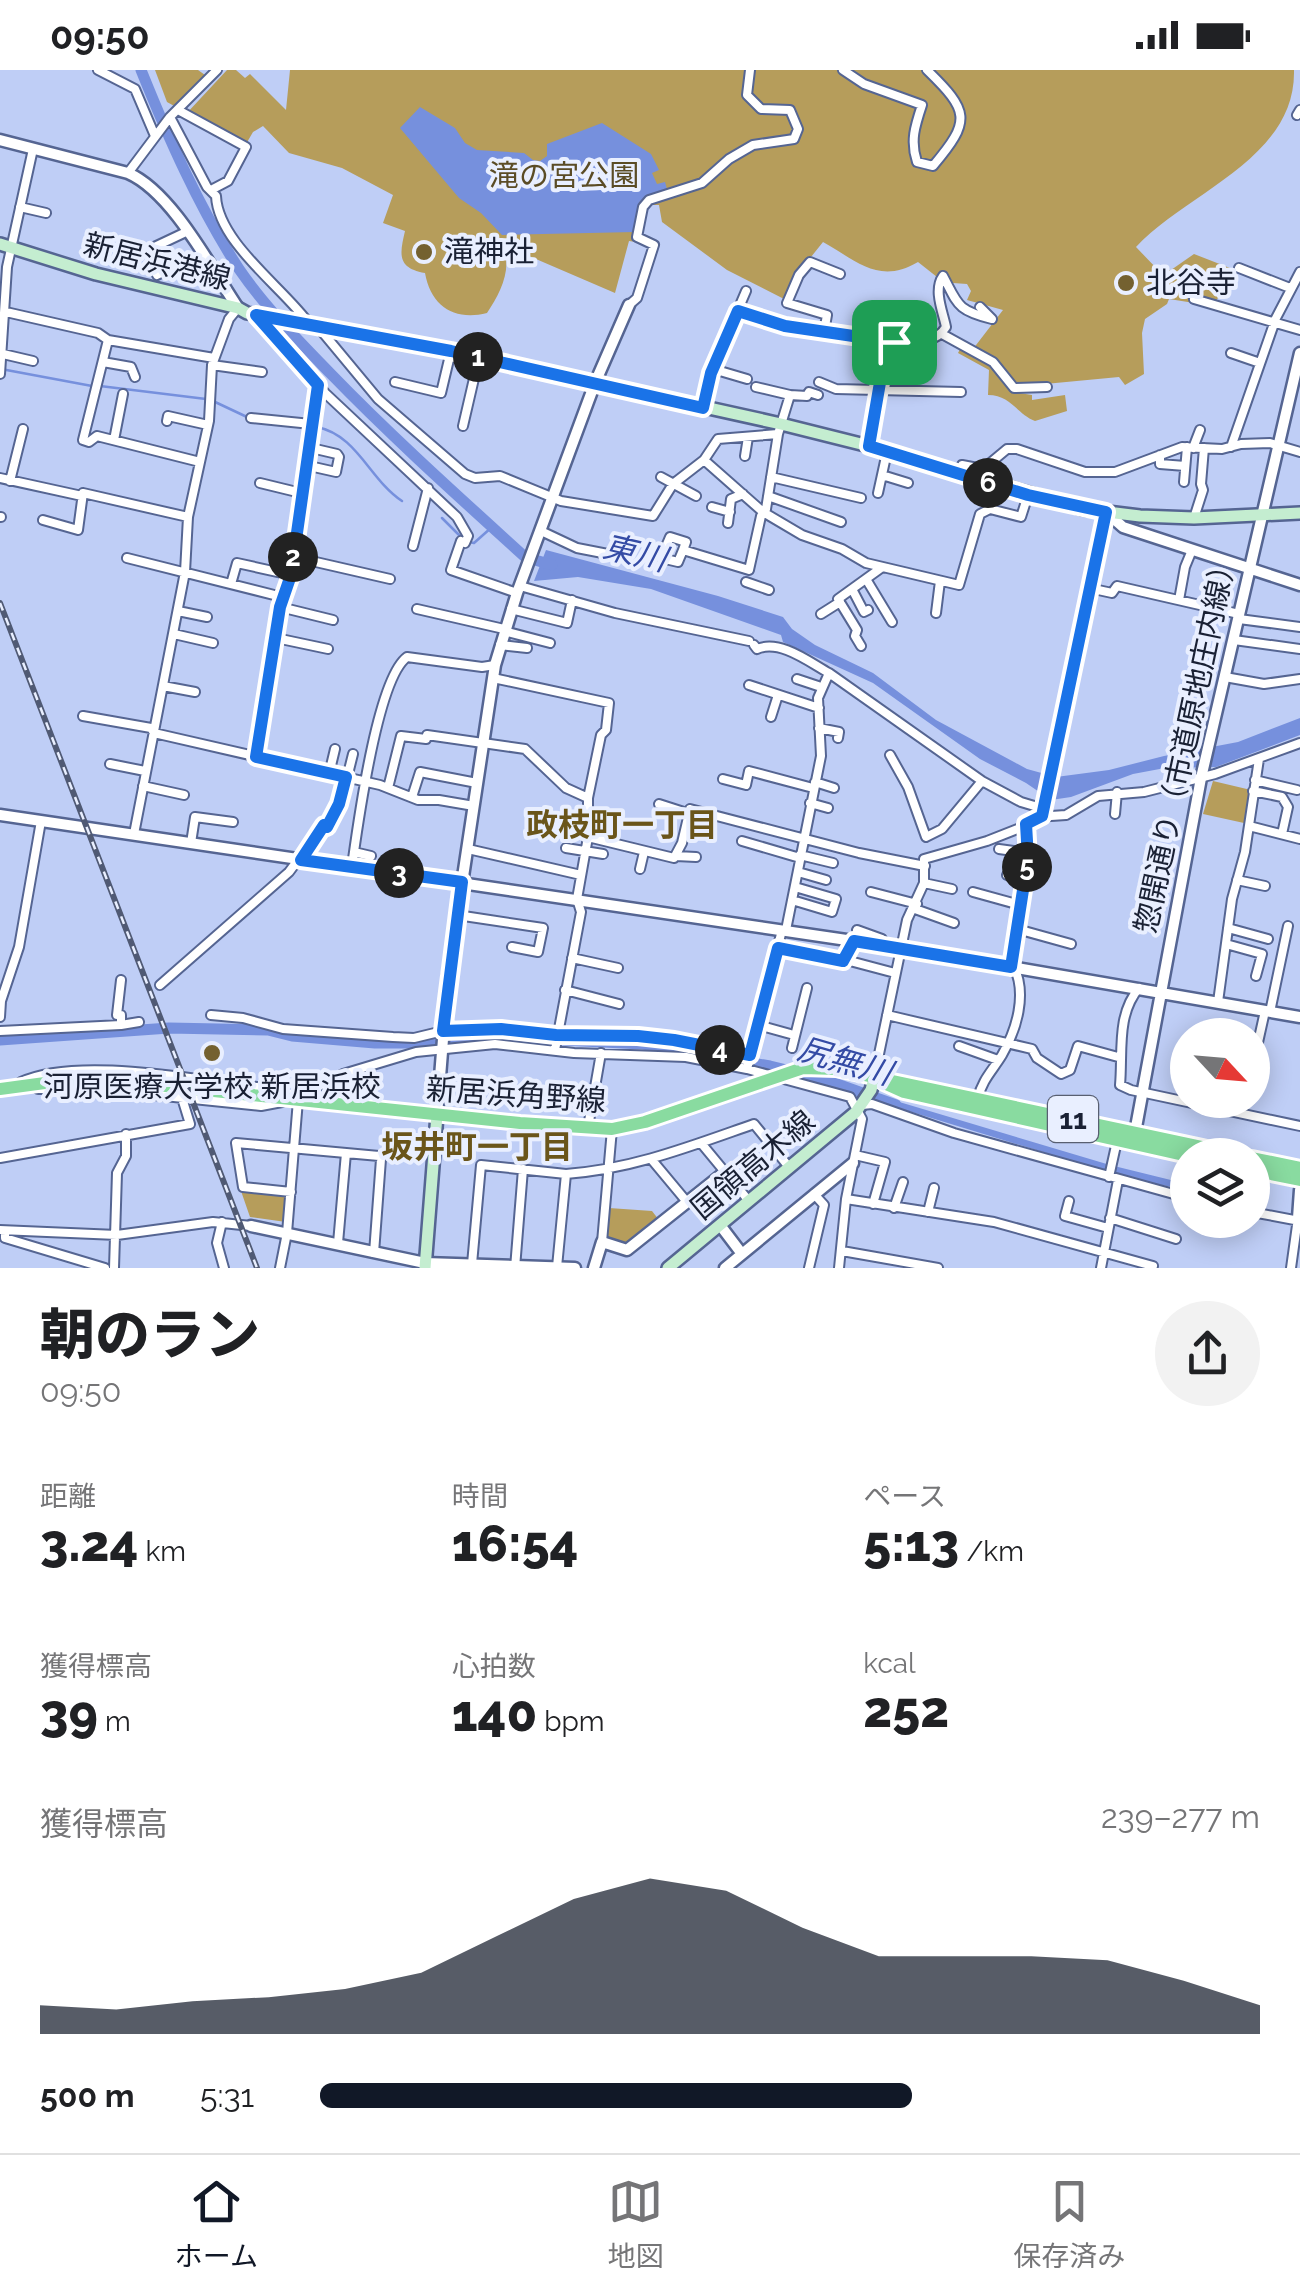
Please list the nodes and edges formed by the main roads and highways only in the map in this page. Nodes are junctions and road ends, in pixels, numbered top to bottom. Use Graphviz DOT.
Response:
graph roads {
  1 [pos="5,246"];
  2 [pos="1300,514"];
  3 [pos="6,1088"];
  4 [pos="866,1097"];
  5 [pos="437,1115"];
  6 [pos="1134,1139"];
  7 [pos="1170,1144"];
  8 [pos="1170,1150"];
  9 [pos="1270,1162"];
  10 [pos="1300,1168"];
  11 [pos="1270,1174"];
  12 [pos="1300,1180"];
  13 [pos="425,1265"];
  14 [pos="668,1268"];
  1 -- 2 [label="main road, 新居浜港線"];
  3 -- 5 [label="main road, 新居浜角野線 / 11"];
  4 -- 5 [label="main road, 新居浜角野線 / 11"];
  4 -- 6 [label="main road, 11"];
  4 -- 6 [label="main road, 11"];
  4 -- 14 [label="main road, 国領高木線"];
  5 -- 13 [label="main road"];
  6 -- 7 [label="main road, 11"];
  6 -- 8 [label="main road, 11"];
  9 -- 10 [label="main road"];
  11 -- 12 [label="main road"];
}
